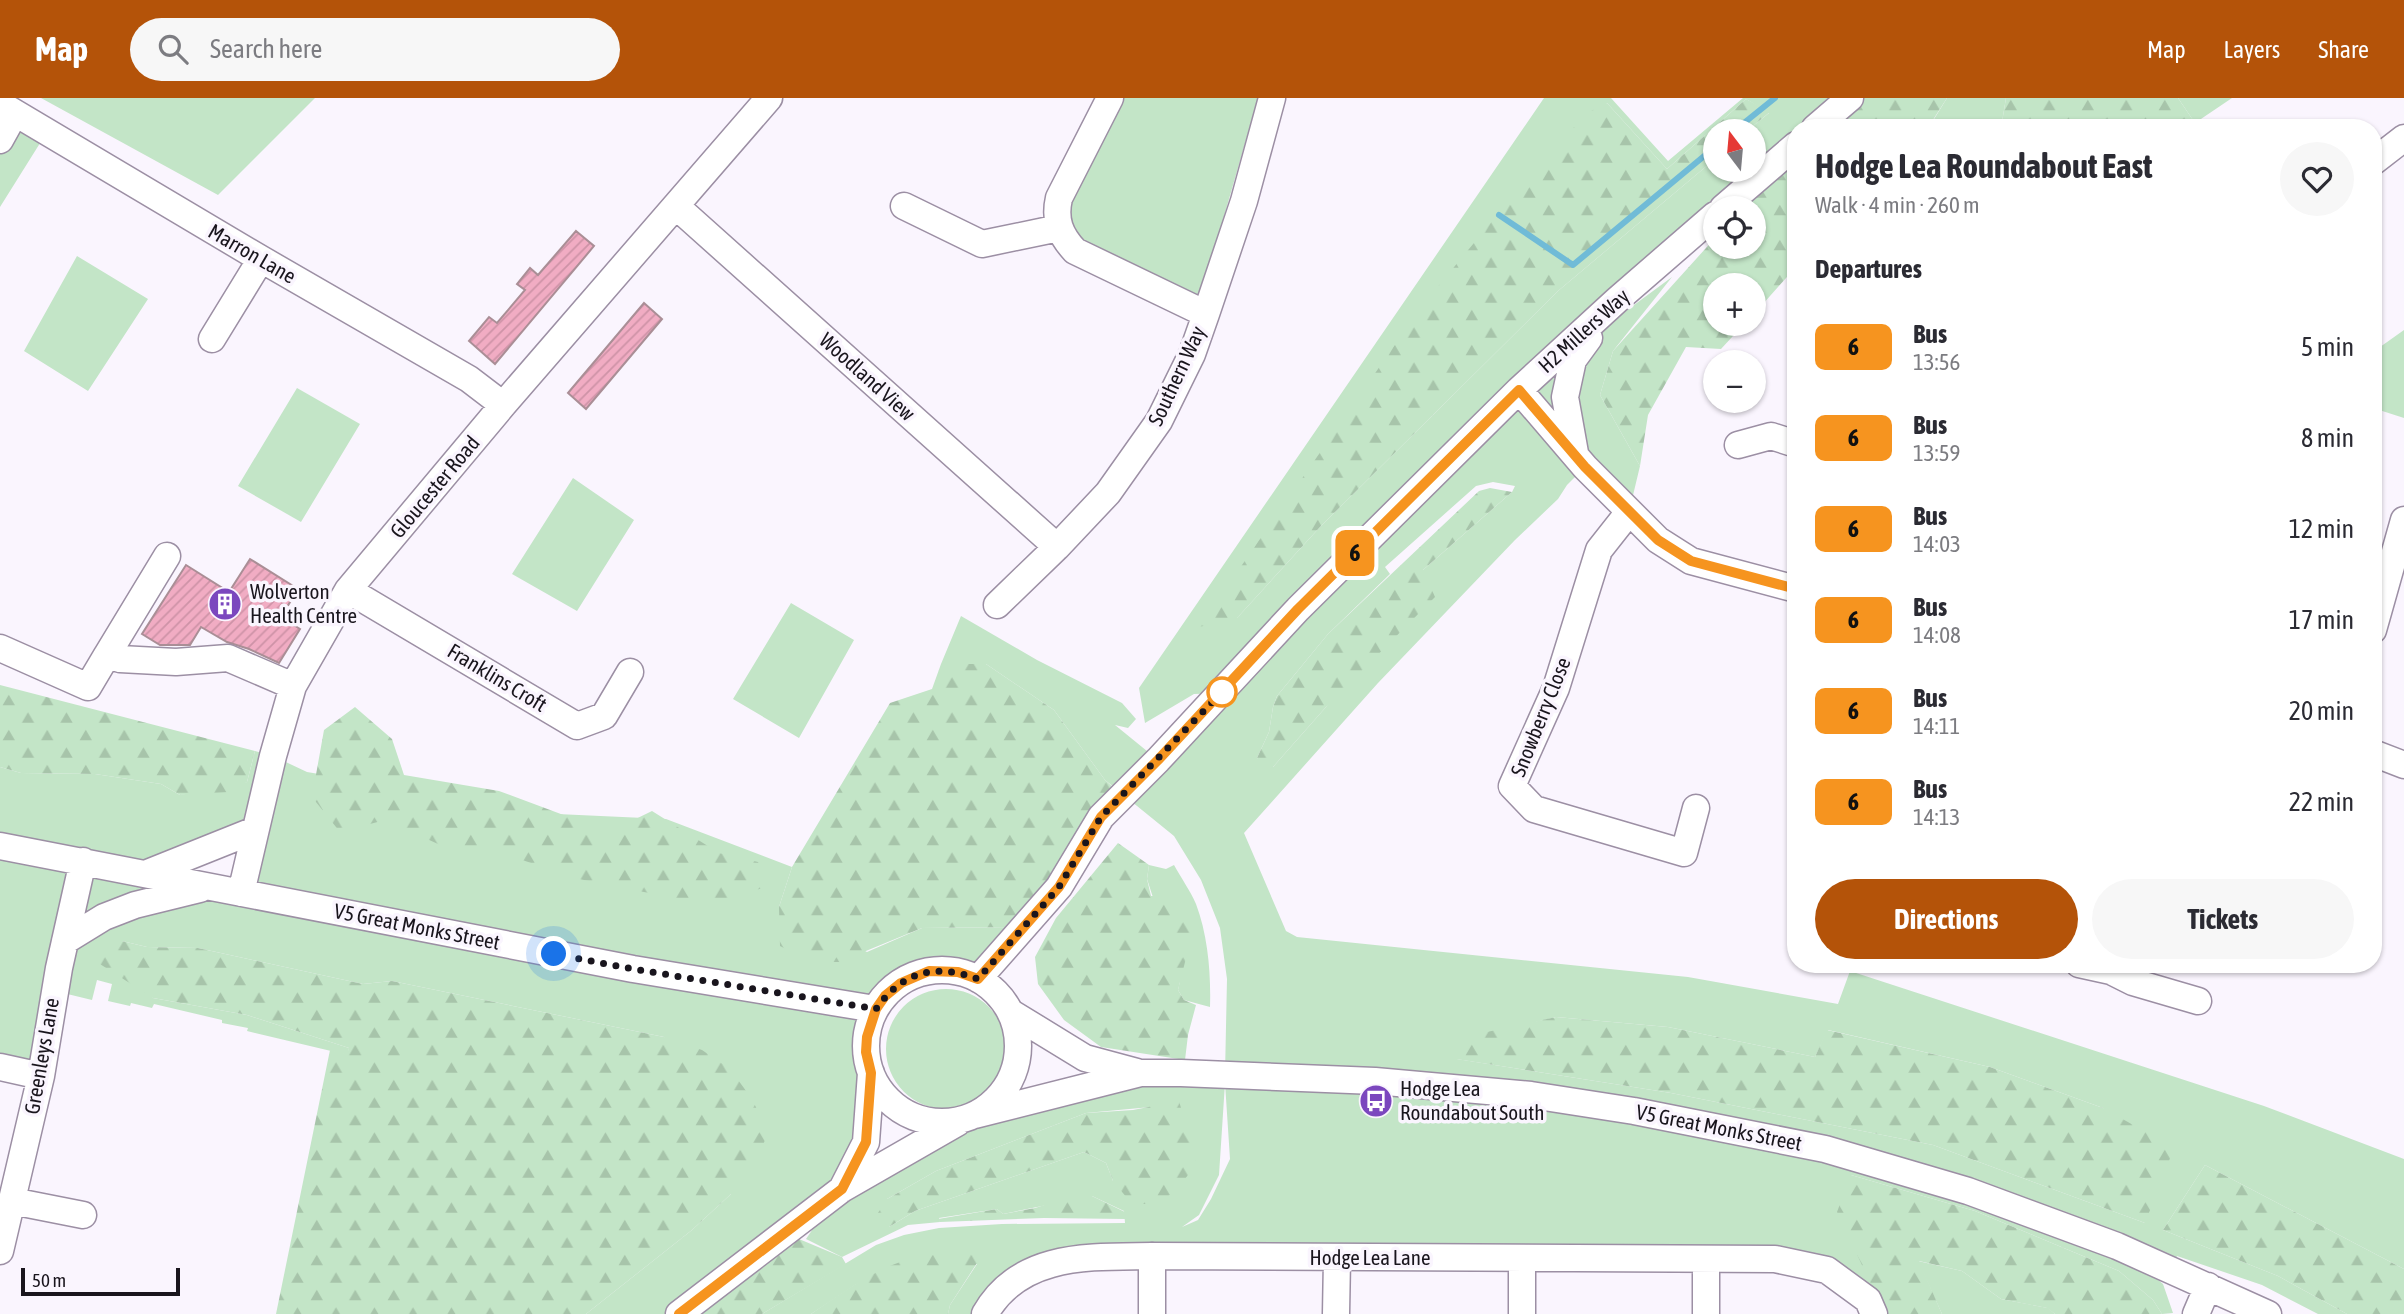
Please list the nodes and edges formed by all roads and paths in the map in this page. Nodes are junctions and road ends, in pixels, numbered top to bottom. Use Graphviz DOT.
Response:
graph roads {
  1 [pos="769,98"];
  2 [pos="1110,98"];
  3 [pos="1272,98"];
  4 [pos="1846,99"];
  5 [pos="7,109"];
  6 [pos="1825,119"];
  7 [pos="2404,138"];
  8 [pos="0,140"];
  9 [pos="1787,153"];
  10 [pos="2382,155"];
  11 [pos="1737,196"];
  12 [pos="904,206"];
  13 [pos="677,207"];
  14 [pos="1703,225"];
  15 [pos="1059,228"];
  16 [pos="261,259"];
  17 [pos="1617,300"];
  18 [pos="1206,314"];
  19 [pos="212,339"];
  20 [pos="1519,390"];
  21 [pos="503,405"];
  22 [pos="1787,441"];
  23 [pos="1738,445"];
  24 [pos="1575,456"];
  25 [pos="1629,512"];
  26 [pos="2404,520"];
  27 [pos="1058,547"];
  28 [pos="167,556"];
  29 [pos="1787,587"];
  30 [pos="348,590"];
  31 [pos="2382,598"];
  32 [pos="997,605"];
  33 [pos="0,648"];
  34 [pos="107,655"];
  35 [pos="630,672"];
  36 [pos="293,686"];
  37 [pos="2382,757"];
  38 [pos="2404,765"];
  39 [pos="1696,808"];
  40 [pos="255,831"];
  41 [pos="0,846"];
  42 [pos="83,861"];
  43 [pos="145,874"];
  44 [pos="208,887"];
  45 [pos="241,893"];
  46 [pos="65,941"];
  47 [pos="2123,973"];
  48 [pos="978,979"];
  49 [pos="2198,1002"];
  50 [pos="876,1009"];
  51 [pos="1010,1012"];
  52 [pos="0,1068"];
  53 [pos="871,1073"];
  54 [pos="1141,1073"];
  55 [pos="41,1076"];
  56 [pos="968,1118"];
  57 [pos="842,1189"];
  58 [pos="12,1201"];
  59 [pos="83,1215"];
  60 [pos="0,1251"];
  61 [pos="1152,1256"];
  62 [pos="1522,1258"];
  63 [pos="1337,1259"];
  64 [pos="1706,1259"];
  65 [pos="2208,1286"];
  66 [pos="679,1314"];
  67 [pos="985,1314"];
  68 [pos="1152,1314"];
  69 [pos="1336,1314"];
  70 [pos="1522,1314"];
  71 [pos="1706,1314"];
  72 [pos="1874,1314"];
  73 [pos="2196,1314"];
  74 [pos="2268,1314"];
  1 -- 13 [label="street, Gloucester Road"];
  2 -- 15 [label="street"];
  3 -- 18 [label="street, Southern Way"];
  4 -- 6 [label="street"];
  5 -- 8 [label="street"];
  5 -- 16 [label="street, Marron Lane"];
  7 -- 10 [label="street"];
  9 -- 11 [label="street"];
  12 -- 15 [label="street"];
  13 -- 21 [label="street, Gloucester Road"];
  13 -- 27 [label="street, Woodland View"];
  14 -- 17 [label="street, H2 Millers Way"];
  15 -- 18 [label="street"];
  16 -- 19 [label="street"];
  16 -- 21 [label="street, Marron Lane"];
  17 -- 20 [label="street, H2 Millers Way"];
  17 -- 24 [label="street"];
  18 -- 27 [label="street, Southern Way"];
  20 -- 24 [label="street"];
  20 -- 48 [label="street, H2 Millers Way"];
  21 -- 30 [label="street, Gloucester Road"];
  22 -- 23 [label="street"];
  24 -- 25 [label="street"];
  25 -- 29 [label="street"];
  25 -- 39 [label="street, Snowberry Close"];
  26 -- 31 [label="street"];
  27 -- 32 [label="street, Southern Way"];
  28 -- 34 [label="street"];
  30 -- 35 [label="street, Franklins Croft"];
  30 -- 36 [label="street, Gloucester Road"];
  33 -- 34 [label="street"];
  34 -- 36 [label="street"];
  36 -- 40 [label="street, Gloucester Road"];
  37 -- 38 [label="street"];
  40 -- 43 [label="street"];
  40 -- 45 [label="street, Gloucester Road"];
  41 -- 42 [label="street, V5 Great Monks Street"];
  42 -- 43 [label="street, V5 Great Monks Street"];
  42 -- 46 [label="street, Greenleys Lane"];
  43 -- 44 [label="street, V5 Great Monks Street"];
  44 -- 45 [label="street, V5 Great Monks Street"];
  44 -- 46 [label="street"];
  45 -- 50 [label="street, V5 Great Monks Street"];
  46 -- 55 [label="street, Greenleys Lane"];
  47 -- 49 [label="street"];
  48 -- 50 [label="street"];
  48 -- 51 [label="street"];
  50 -- 53 [label="street"];
  51 -- 54 [label="street, V5 Great Monks Street"];
  51 -- 56 [label="street"];
  52 -- 55 [label="street"];
  53 -- 56 [label="street"];
  53 -- 57 [label="street"];
  54 -- 56 [label="street, V5 Great Monks Street"];
  54 -- 65 [label="street, V5 Great Monks Street"];
  55 -- 58 [label="street, Greenleys Lane"];
  56 -- 57 [label="street"];
  57 -- 66 [label="street"];
  58 -- 59 [label="street"];
  58 -- 60 [label="street, Greenleys Lane"];
  61 -- 63 [label="street, Hodge Lea Lane"];
  61 -- 67 [label="street, Hodge Lea Lane"];
  61 -- 68 [label="street"];
  62 -- 63 [label="street, Hodge Lea Lane"];
  62 -- 64 [label="street, Hodge Lea Lane"];
  62 -- 70 [label="street"];
  63 -- 69 [label="street"];
  64 -- 71 [label="street"];
  64 -- 72 [label="street, Hodge Lea Lane"];
  65 -- 73 [label="street"];
  65 -- 74 [label="street, V5 Great Monks Street"];
}
